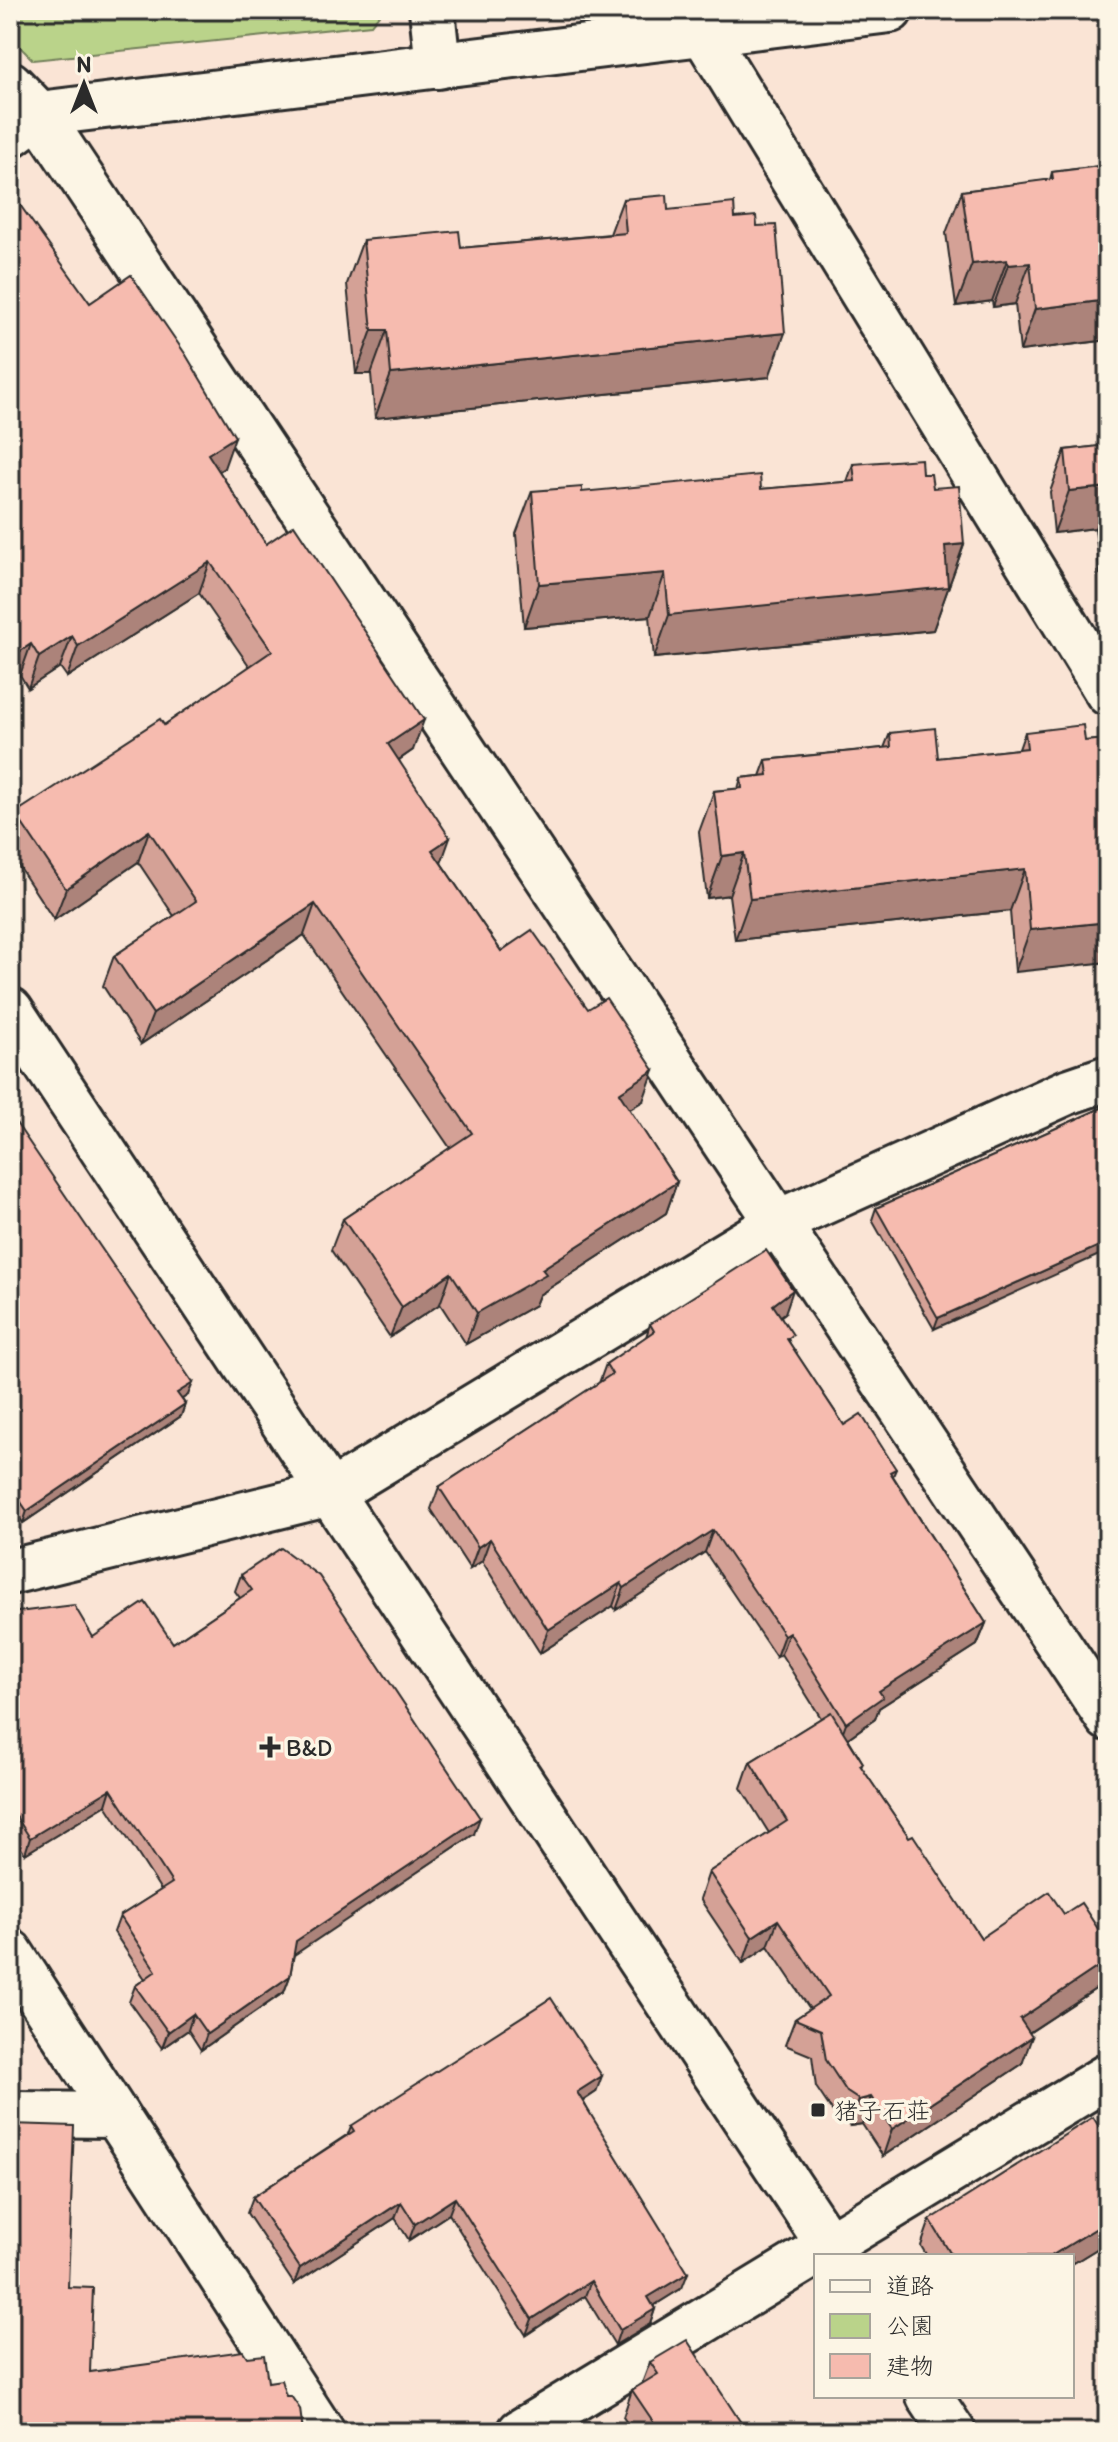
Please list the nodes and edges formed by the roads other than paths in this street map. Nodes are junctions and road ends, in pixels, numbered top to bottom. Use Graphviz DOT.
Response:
graph roads {
  1 [pos="432,10"];
  2 [pos="890,10"];
  3 [pos="704,34"];
  4 [pos="438,66"];
  5 [pos="20,111"];
  6 [pos="1108,693"];
  7 [pos="10,1010"];
  8 [pos="1108,1078"];
  9 [pos="779,1222"];
  10 [pos="331,1493"];
  11 [pos="10,1572"];
  12 [pos="1108,1718"];
  13 [pos="10,1952"];
  14 [pos="1108,2076"];
  15 [pos="10,2114"];
  16 [pos="116,2115"];
  17 [pos="833,2251"];
  18 [pos="814,2262"];
  19 [pos="930,2398"];
  20 [pos="322,2432"];
  21 [pos="520,2432"];
  22 [pos="953,2432"];
  1 -- 4 [label="street"];
  2 -- 3 [label="street"];
  3 -- 4 [label="street"];
  3 -- 6 [label="street"];
  4 -- 5 [label="street"];
  5 -- 9 [label="street"];
  7 -- 10 [label="street"];
  8 -- 9 [label="street"];
  9 -- 10 [label="street"];
  9 -- 12 [label="street"];
  10 -- 11 [label="street"];
  10 -- 17 [label="street"];
  13 -- 16 [label="street"];
  14 -- 17 [label="street"];
  15 -- 16 [label="street"];
  16 -- 20 [label="street"];
  18 -- 21 [label="street"];
  19 -- 22 [label="street"];
}
